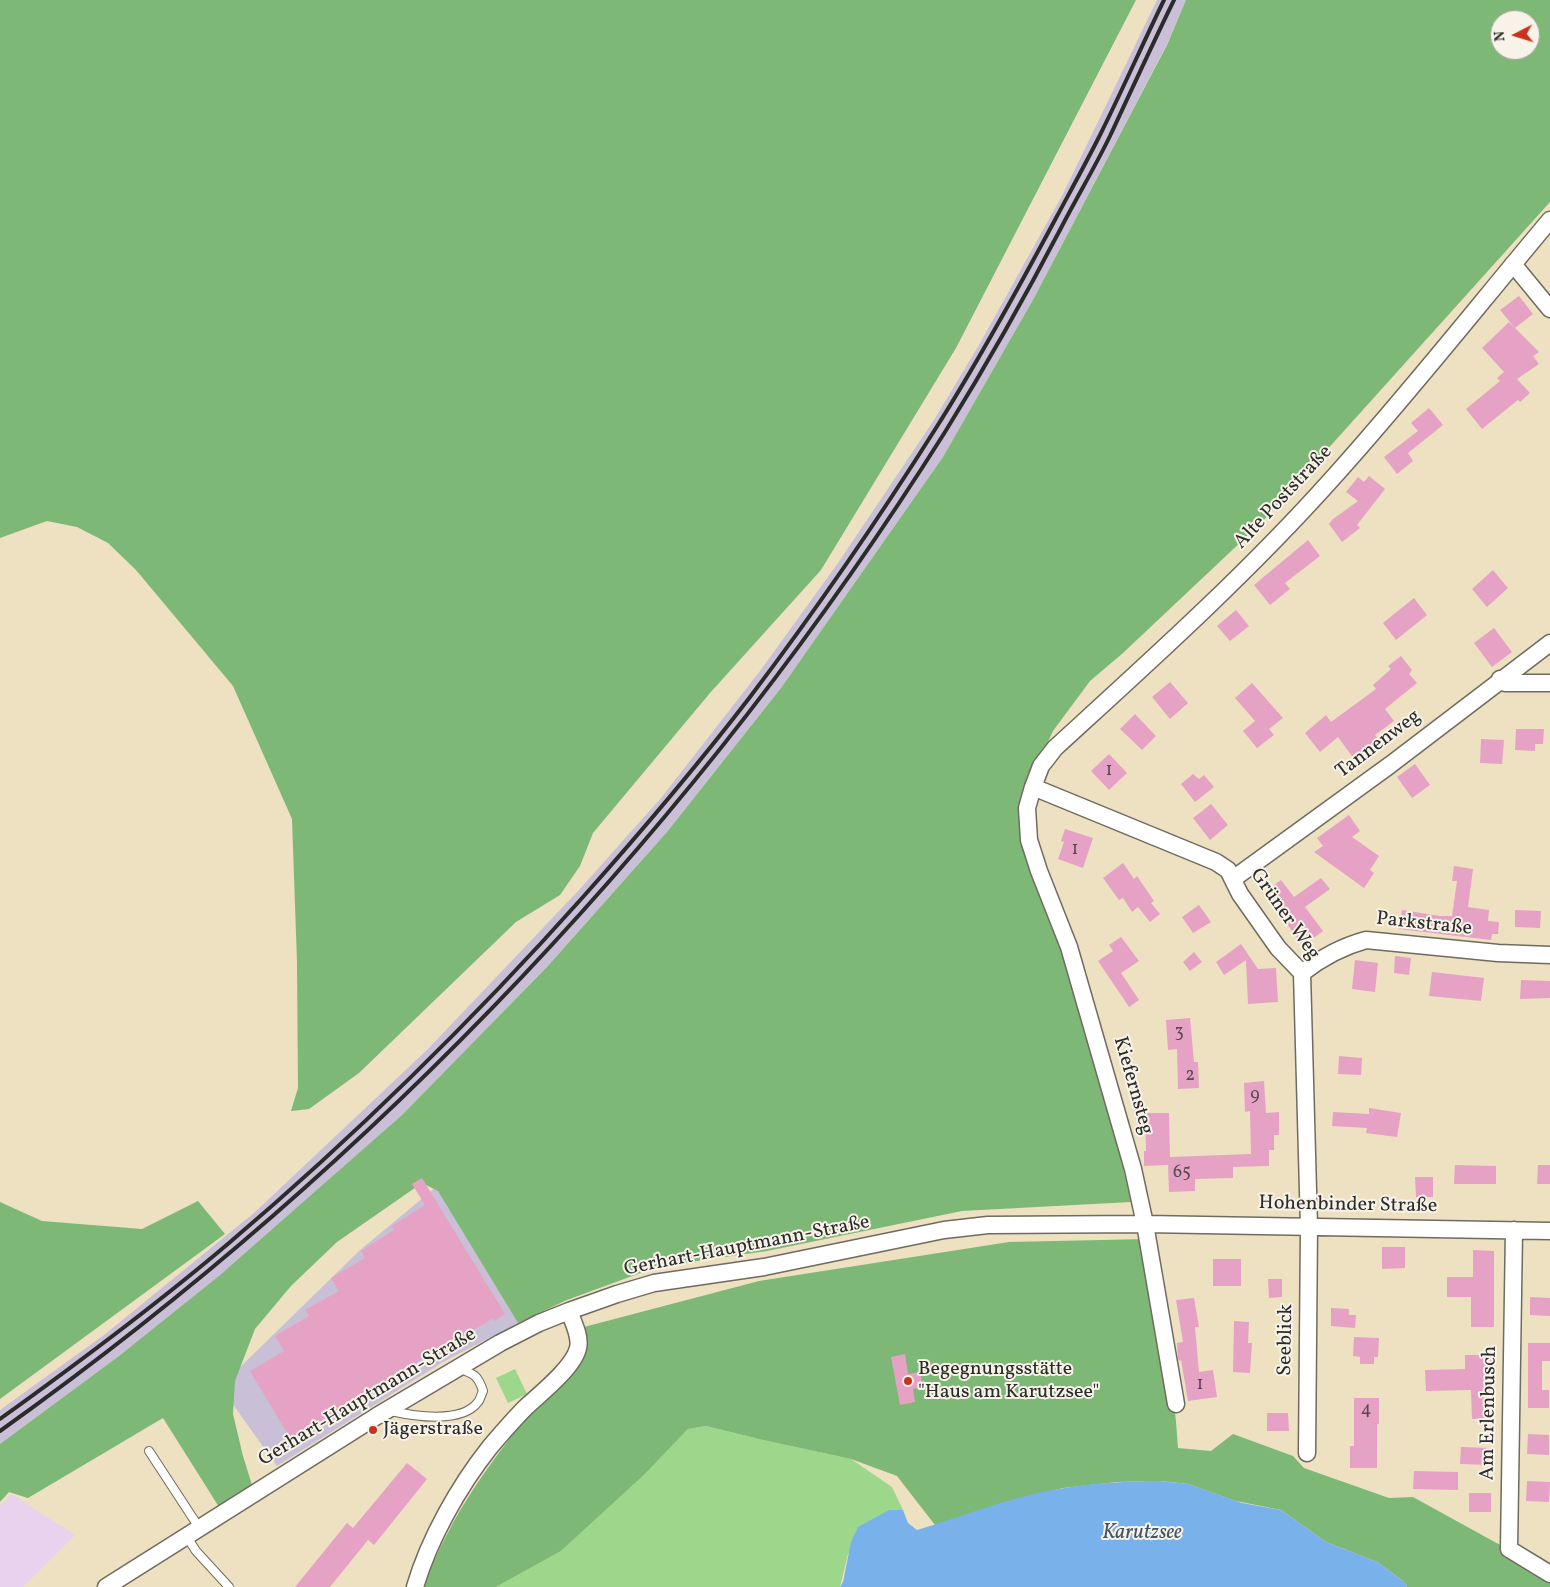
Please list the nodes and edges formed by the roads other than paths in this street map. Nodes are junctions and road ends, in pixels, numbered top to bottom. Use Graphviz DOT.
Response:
graph roads {
  1 [pos="1550,220"];
  2 [pos="1513,264"];
  3 [pos="1550,309"];
  4 [pos="1550,642"];
  5 [pos="1500,680"];
  6 [pos="1550,683"];
  7 [pos="1033,787"];
  8 [pos="1233,879"];
  9 [pos="1550,955"];
  10 [pos="1302,973"];
  11 [pos="1145,1224"];
  12 [pos="1309,1227"];
  13 [pos="1514,1230"];
  14 [pos="1550,1231"];
  15 [pos="570,1311"];
  16 [pos="458,1368"];
  17 [pos="1176,1404"];
  18 [pos="386,1410"];
  19 [pos="149,1451"];
  20 [pos="1307,1453"];
  21 [pos="193,1533"];
  22 [pos="1550,1574"];
  23 [pos="106,1587"];
  24 [pos="230,1587"];
  25 [pos="415,1587"];
  1 -- 2 [label="street, Alte Poststraße"];
  2 -- 3 [label="street"];
  2 -- 7 [label="street, Alte Poststraße"];
  4 -- 5 [label="street, Tannenweg"];
  5 -- 6 [label="street"];
  5 -- 8 [label="street, Tannenweg"];
  7 -- 8 [label="street, Grüner Weg"];
  7 -- 11 [label="street, Kiefernsteg"];
  8 -- 10 [label="street, Grüner Weg"];
  9 -- 10 [label="street, Parkstraße"];
  10 -- 12 [label="street, Grüner Weg"];
  11 -- 12 [label="street, Hohenbinder Straße"];
  11 -- 15 [label="street, Gerhart-Hauptmann-Straße"];
  11 -- 17 [label="street, Kiefernsteg"];
  12 -- 13 [label="street, Hohenbinder Straße"];
  12 -- 20 [label="street, Seeblick"];
  13 -- 14 [label="street, Hohenbinder Straße"];
  13 -- 22 [label="street, Am Erlenbusch"];
  15 -- 16 [label="street, Gerhart-Hauptmann-Straße"];
  15 -- 25 [label="street"];
  16 -- 18 [label="street, Gerhart-Hauptmann-Straße"];
  16 -- 18 [label="lane"];
  18 -- 21 [label="street, Gerhart-Hauptmann-Straße"];
  19 -- 21 [label="lane"];
  21 -- 23 [label="street, Gerhart-Hauptmann-Straße"];
  21 -- 24 [label="lane"];
}
